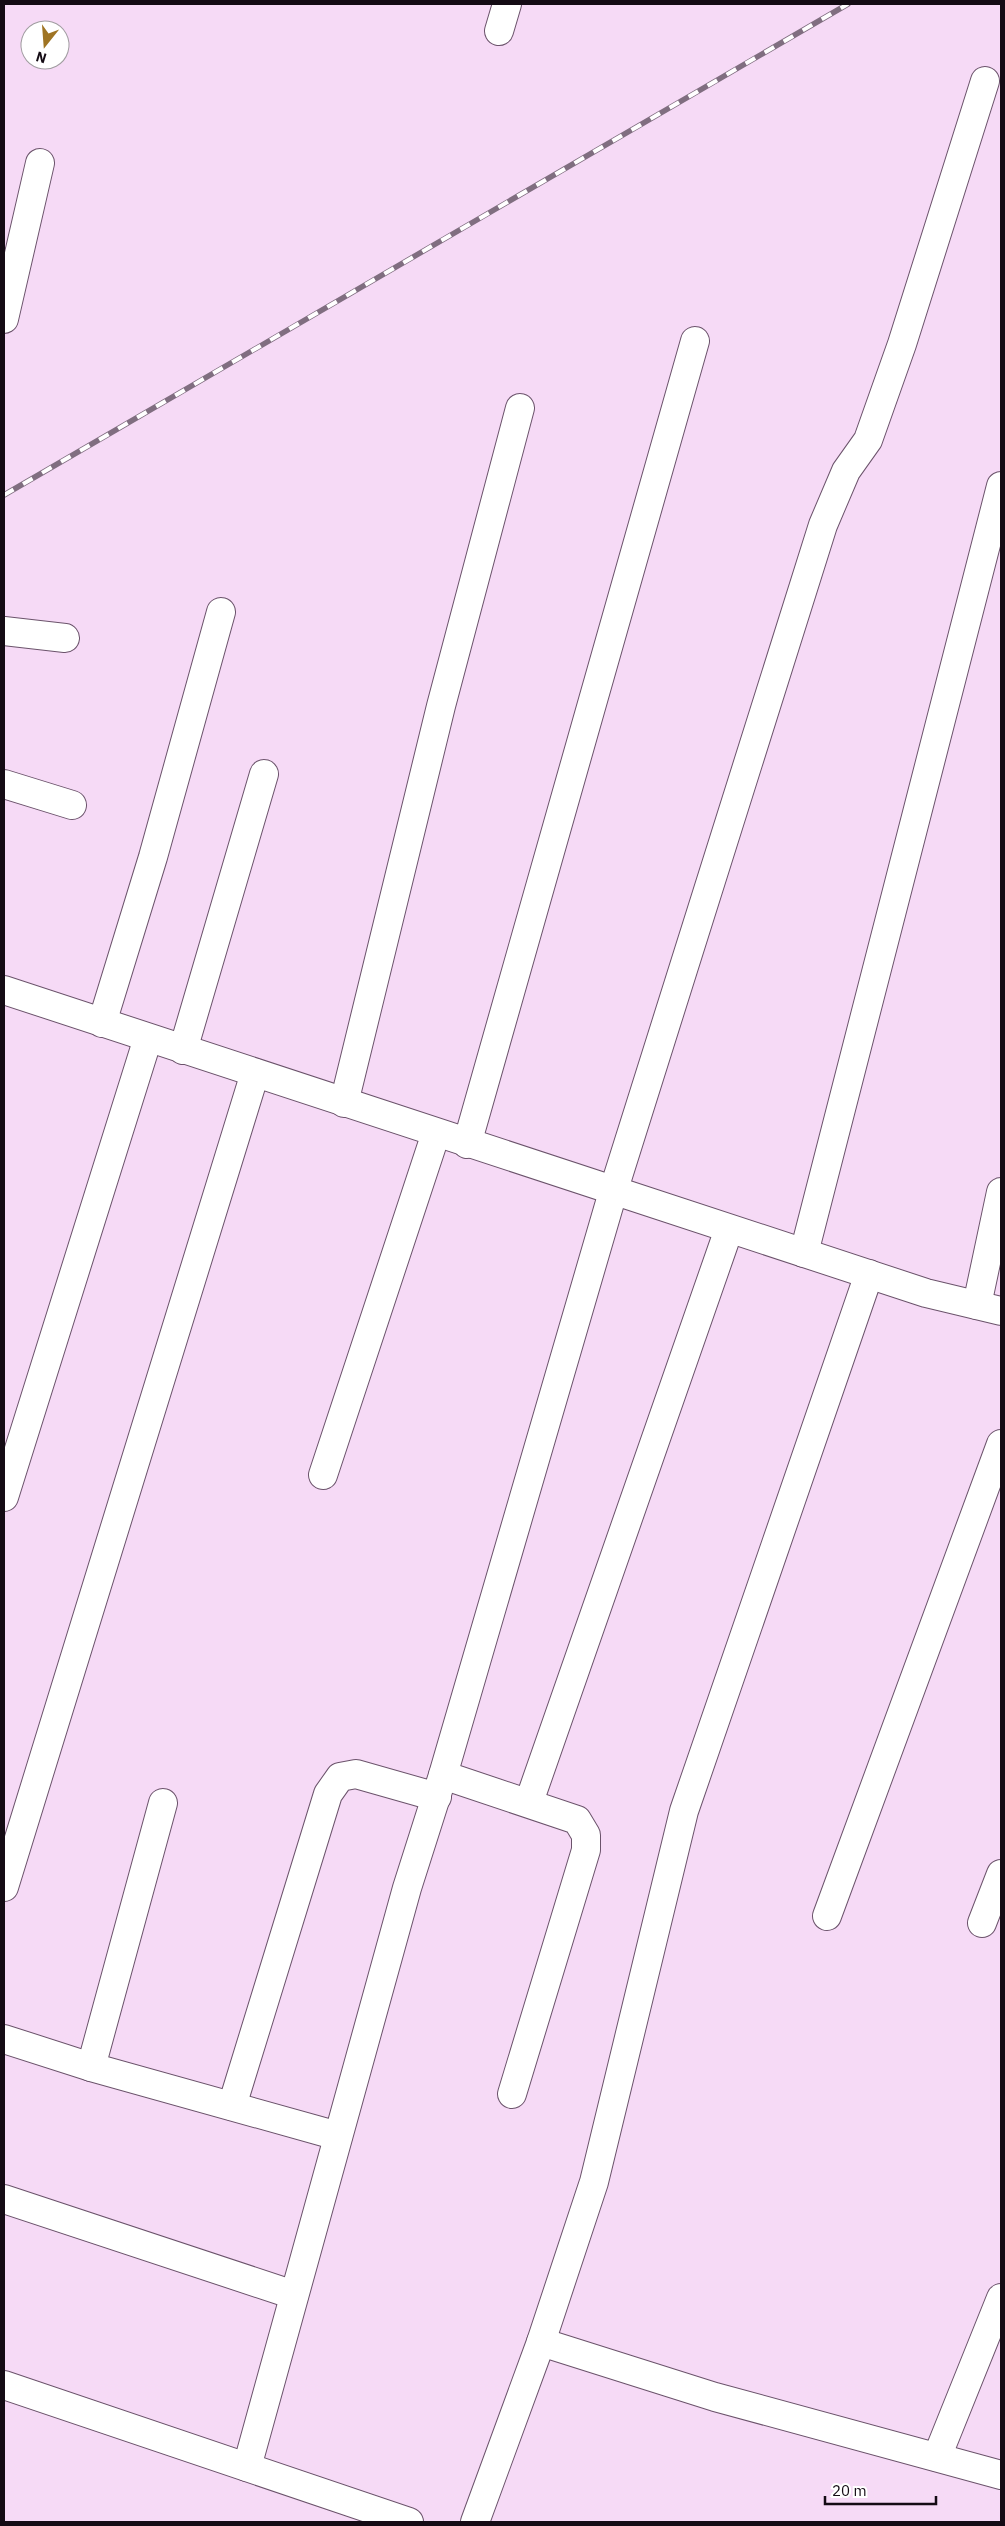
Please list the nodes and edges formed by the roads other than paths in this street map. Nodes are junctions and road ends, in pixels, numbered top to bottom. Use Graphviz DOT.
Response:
graph roads {
  1 [pos="507,4"];
  2 [pos="499,31"];
  3 [pos="985,81"];
  4 [pos="40,163"];
  5 [pos="4,319"];
  6 [pos="695,341"];
  7 [pos="520,408"];
  8 [pos="1001,486"];
  9 [pos="221,612"];
  10 [pos="4,631"];
  11 [pos="65,638"];
  12 [pos="264,774"];
  13 [pos="4,784"];
  14 [pos="72,805"];
  15 [pos="4,990"];
  16 [pos="102,1023"];
  17 [pos="148,1038"];
  18 [pos="183,1050"];
  19 [pos="255,1073"];
  20 [pos="344,1103"];
  21 [pos="436,1133"];
  22 [pos="467,1144"];
  23 [pos="613,1192"];
  24 [pos="1001,1192"];
  25 [pos="729,1229"];
  26 [pos="804,1253"];
  27 [pos="869,1274"];
  28 [pos="989,1308"];
  29 [pos="1001,1444"];
  30 [pos="323,1476"];
  31 [pos="4,1497"];
  32 [pos="440,1786"];
  33 [pos="529,1802"];
  34 [pos="163,1803"];
  35 [pos="1001,1874"];
  36 [pos="4,1888"];
  37 [pos="826,1916"];
  38 [pos="982,1923"];
  39 [pos="4,2039"];
  40 [pos="91,2067"];
  41 [pos="512,2094"];
  42 [pos="232,2106"];
  43 [pos="338,2136"];
  44 [pos="4,2199"];
  45 [pos="294,2295"];
  46 [pos="1001,2298"];
  47 [pos="542,2342"];
  48 [pos="4,2385"];
  49 [pos="937,2457"];
  50 [pos="247,2467"];
  51 [pos="1001,2475"];
  52 [pos="408,2522"];
  53 [pos="475,2522"];
  1 -- 2 [label="street"];
  3 -- 23 [label="street"];
  4 -- 5 [label="street"];
  6 -- 22 [label="street"];
  7 -- 20 [label="street"];
  8 -- 26 [label="street"];
  9 -- 16 [label="street"];
  10 -- 11 [label="street"];
  12 -- 18 [label="street"];
  13 -- 14 [label="street"];
  15 -- 16 [label="street"];
  16 -- 17 [label="street"];
  17 -- 18 [label="street"];
  17 -- 31 [label="street"];
  18 -- 19 [label="street"];
  19 -- 20 [label="street"];
  19 -- 36 [label="street"];
  20 -- 21 [label="street"];
  21 -- 22 [label="street"];
  21 -- 30 [label="street"];
  22 -- 23 [label="street"];
  23 -- 25 [label="street"];
  23 -- 32 [label="street"];
  24 -- 28 [label="street"];
  25 -- 26 [label="street"];
  25 -- 33 [label="street"];
  26 -- 27 [label="street"];
  27 -- 28 [label="street"];
  27 -- 47 [label="street"];
  29 -- 37 [label="street"];
  32 -- 33 [label="street"];
  32 -- 42 [label="street"];
  32 -- 43 [label="street"];
  33 -- 41 [label="street"];
  34 -- 40 [label="street"];
  35 -- 38 [label="street"];
  39 -- 40 [label="street"];
  40 -- 42 [label="street"];
  42 -- 43 [label="street"];
  43 -- 45 [label="street"];
  44 -- 45 [label="street"];
  45 -- 50 [label="street"];
  46 -- 49 [label="street"];
  47 -- 49 [label="street"];
  47 -- 53 [label="street"];
  48 -- 50 [label="street"];
  49 -- 51 [label="street"];
  50 -- 52 [label="street"];
}
